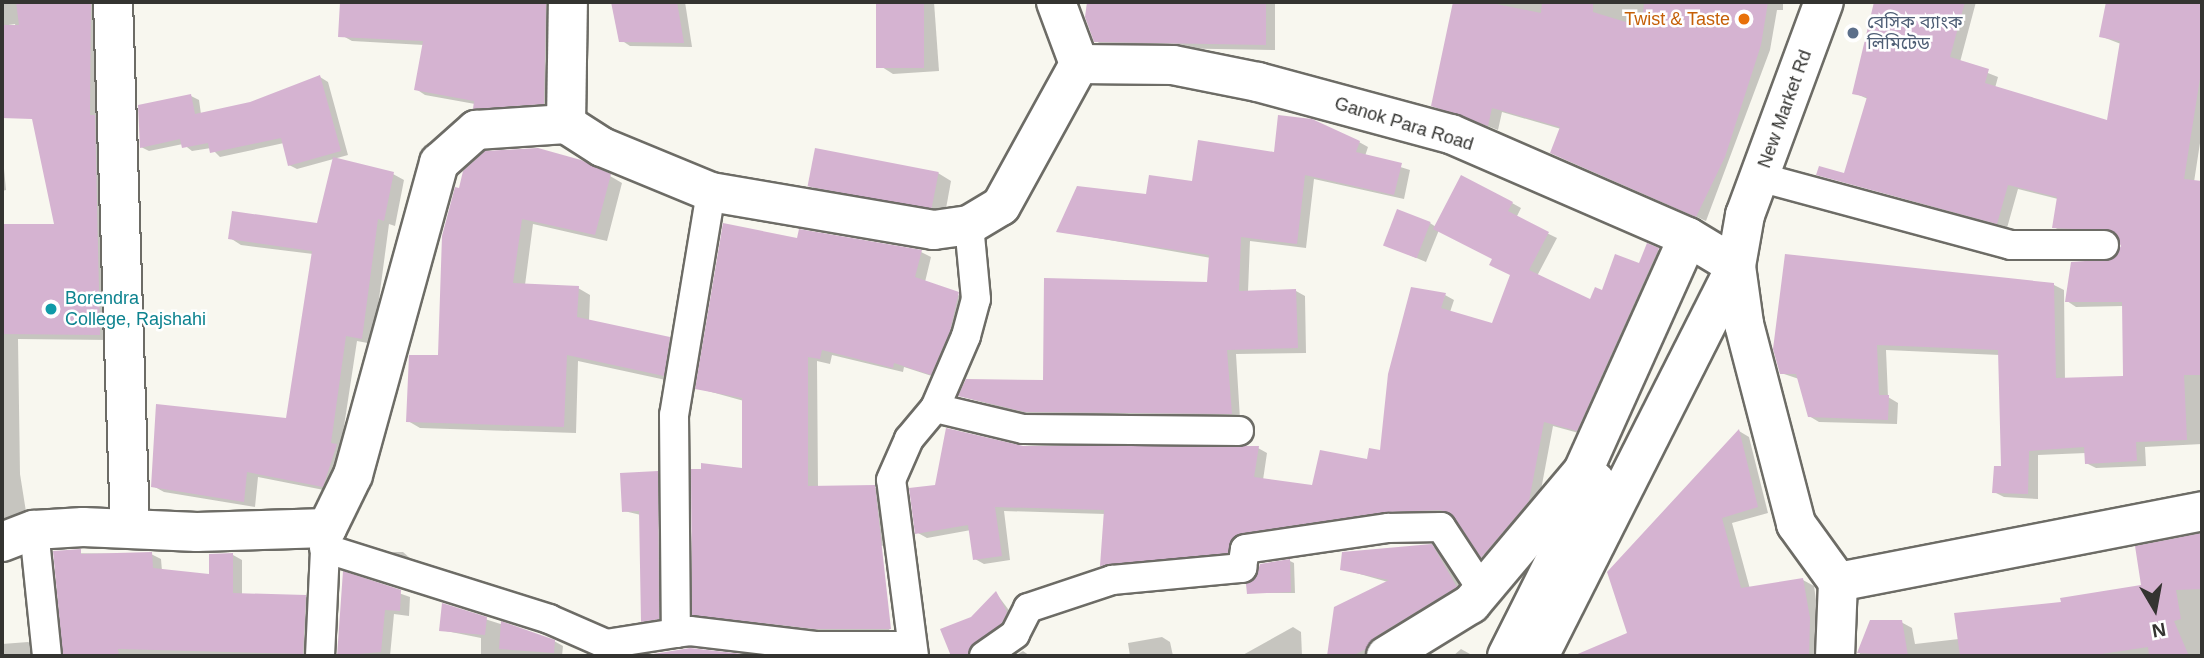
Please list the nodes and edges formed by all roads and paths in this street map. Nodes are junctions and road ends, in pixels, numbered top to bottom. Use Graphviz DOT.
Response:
graph roads {
  1 [pos="113,2"];
  2 [pos="568,2"];
  3 [pos="1056,2"];
  4 [pos="1824,2"];
  5 [pos="1079,64"];
  6 [pos="566,124"];
  7 [pos="1759,177"];
  8 [pos="711,191"];
  9 [pos="969,225"];
  10 [pos="2104,245"];
  11 [pos="1712,251"];
  12 [pos="935,408"];
  13 [pos="1239,432"];
  14 [pos="2202,511"];
  15 [pos="130,527"];
  16 [pos="18,536"];
  17 [pos="325,538"];
  18 [pos="1838,582"];
  19 [pos="1483,591"];
  20 [pos="676,634"];
  21 [pos="913,651"];
  22 [pos="47,656"];
  23 [pos="320,656"];
  24 [pos="984,656"];
  25 [pos="1385,656"];
  26 [pos="1507,656"];
  27 [pos="1539,656"];
  28 [pos="1835,656"];
  1 -- 15 [label="street"];
  2 -- 6 [label="street"];
  3 -- 5 [label="street"];
  4 -- 7 [label="street, New Market Rd"];
  5 -- 9 [label="street"];
  5 -- 11 [label="street, Ganok Para Road"];
  6 -- 8 [label="street"];
  6 -- 17 [label="street"];
  7 -- 10 [label="street"];
  7 -- 11 [label="street, New Market Rd"];
  8 -- 9 [label="street"];
  8 -- 20 [label="street"];
  9 -- 12 [label="street"];
  11 -- 18 [label="street"];
  11 -- 19 [label="street"];
  11 -- 26 [label="street"];
  11 -- 27 [label="street"];
  12 -- 13 [label="street"];
  12 -- 21 [label="street"];
  14 -- 18 [label="street"];
  15 -- 16 [label="street"];
  15 -- 17 [label="street"];
  16 -- 22 [label="street"];
  17 -- 20 [label="street"];
  17 -- 23 [label="street"];
  18 -- 28 [label="street"];
  19 -- 24 [label="street"];
  19 -- 25 [label="street"];
  20 -- 21 [label="street"];
}
